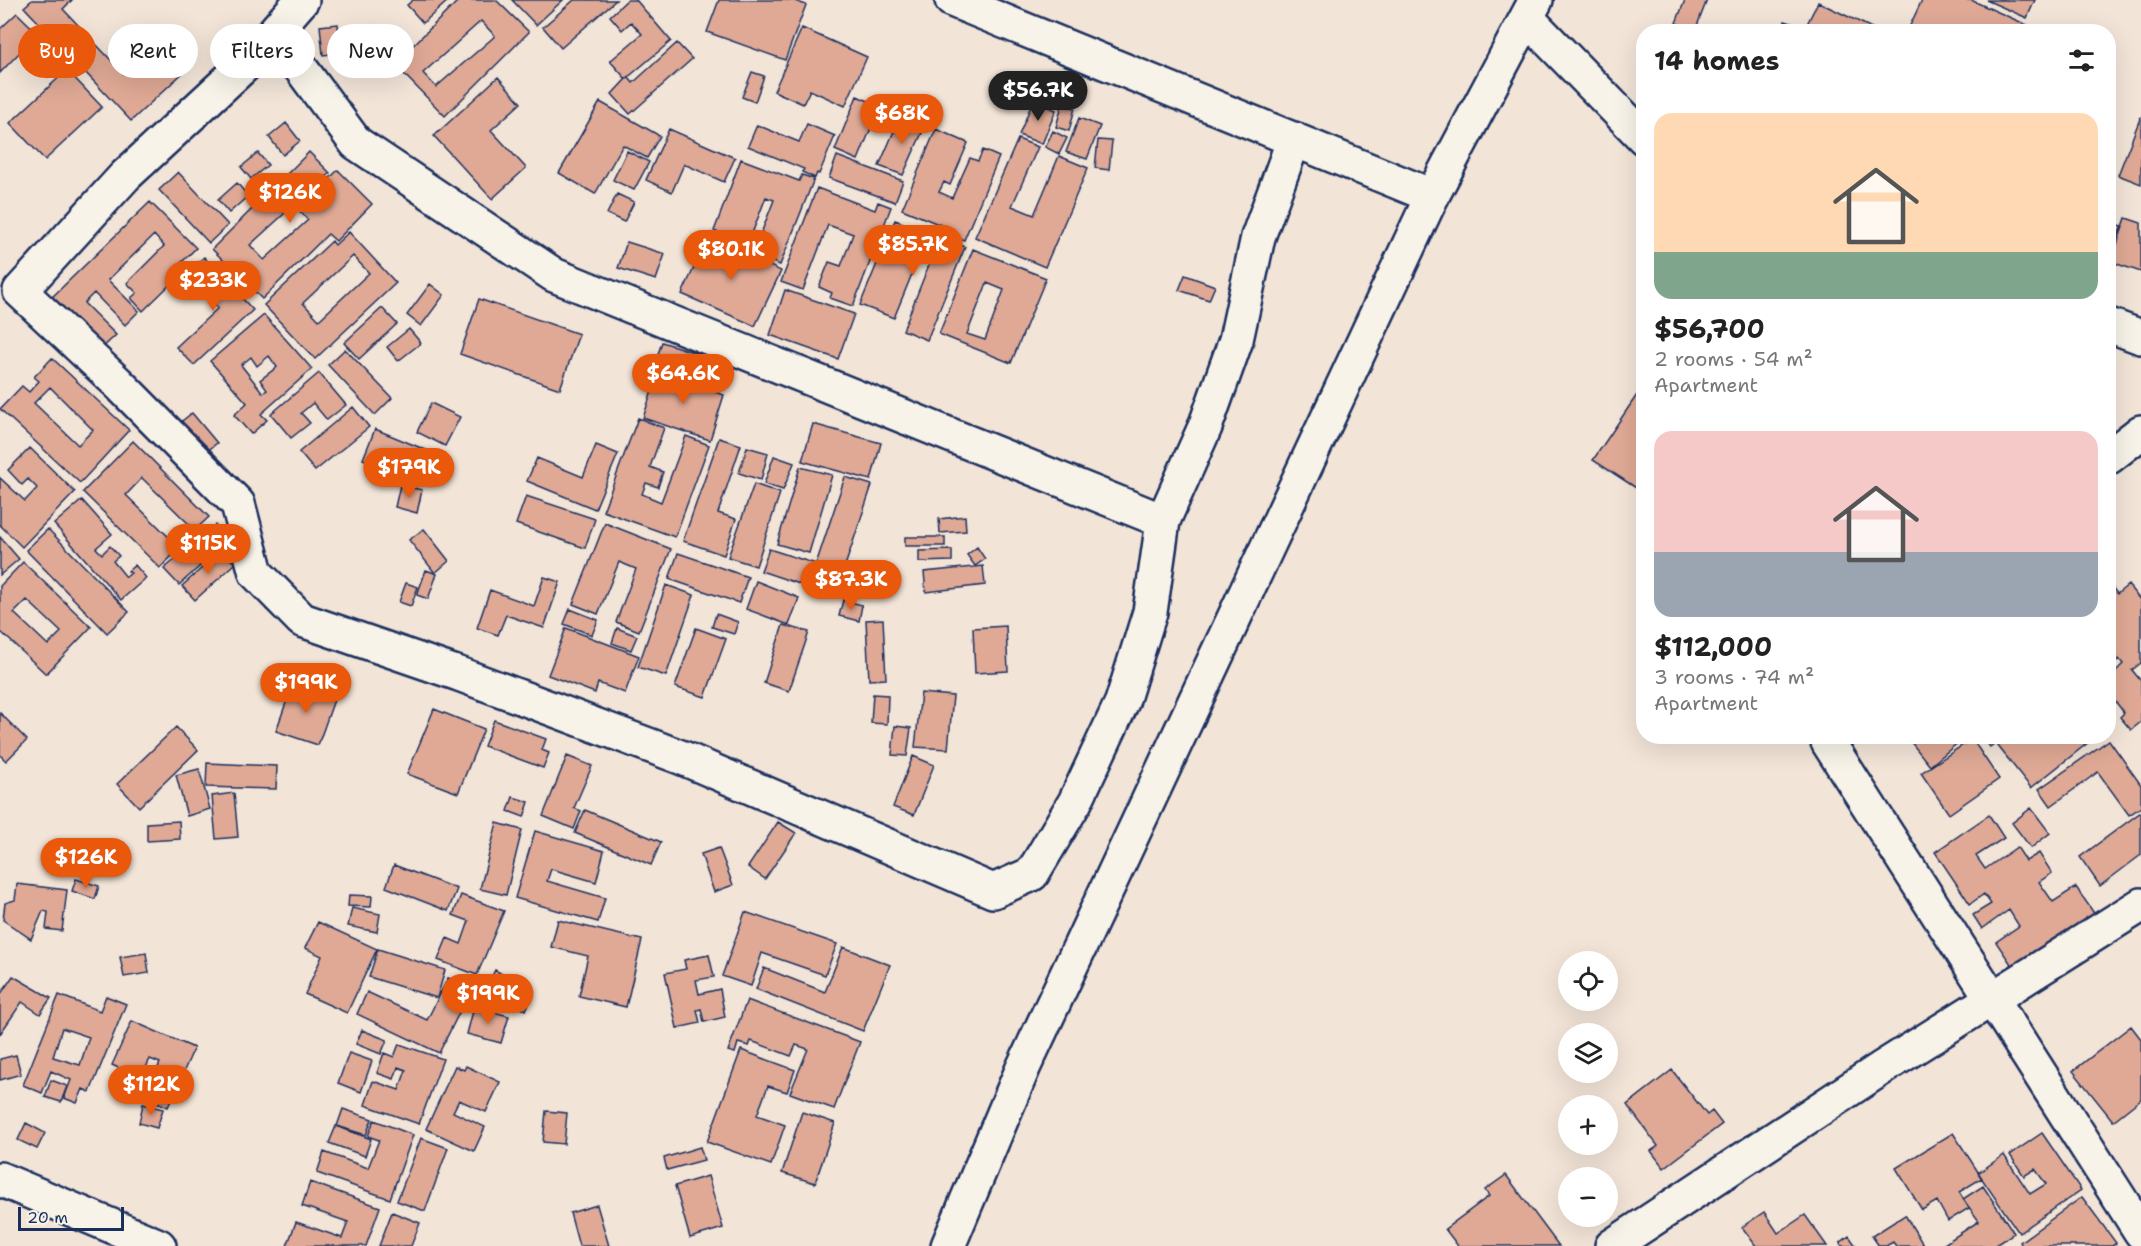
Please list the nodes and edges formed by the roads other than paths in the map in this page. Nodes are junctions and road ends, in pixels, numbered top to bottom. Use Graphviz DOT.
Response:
graph roads {
  1 [pos="302,0"];
  2 [pos="952,0"];
  3 [pos="1532,9"];
  4 [pos="281,24"];
  5 [pos="231,78"];
  6 [pos="308,78"];
  7 [pos="1636,129"];
  8 [pos="1294,140"];
  9 [pos="1432,196"];
  10 [pos="2116,328"];
  11 [pos="2141,337"];
  12 [pos="2141,432"];
  13 [pos="2116,452"];
  14 [pos="1162,521"];
  15 [pos="1829,744"];
  16 [pos="2141,905"];
  17 [pos="1992,999"];
  18 [pos="0,1179"];
  19 [pos="2141,1232"];
  20 [pos="159,1246"];
  21 [pos="948,1246"];
  22 [pos="1612,1246"];
  1 -- 4 [label="main road"];
  2 -- 8 [label="main road"];
  3 -- 7 [label="main road"];
  3 -- 9 [label="main road"];
  5 -- 14 [label="main road"];
  6 -- 14 [label="main road"];
  8 -- 9 [label="main road"];
  8 -- 14 [label="main road"];
  9 -- 21 [label="main road"];
  10 -- 11 [label="main road"];
  12 -- 13 [label="main road"];
  15 -- 17 [label="main road"];
  16 -- 17 [label="main road"];
  17 -- 19 [label="main road"];
  17 -- 22 [label="main road"];
  18 -- 20 [label="main road"];
}
